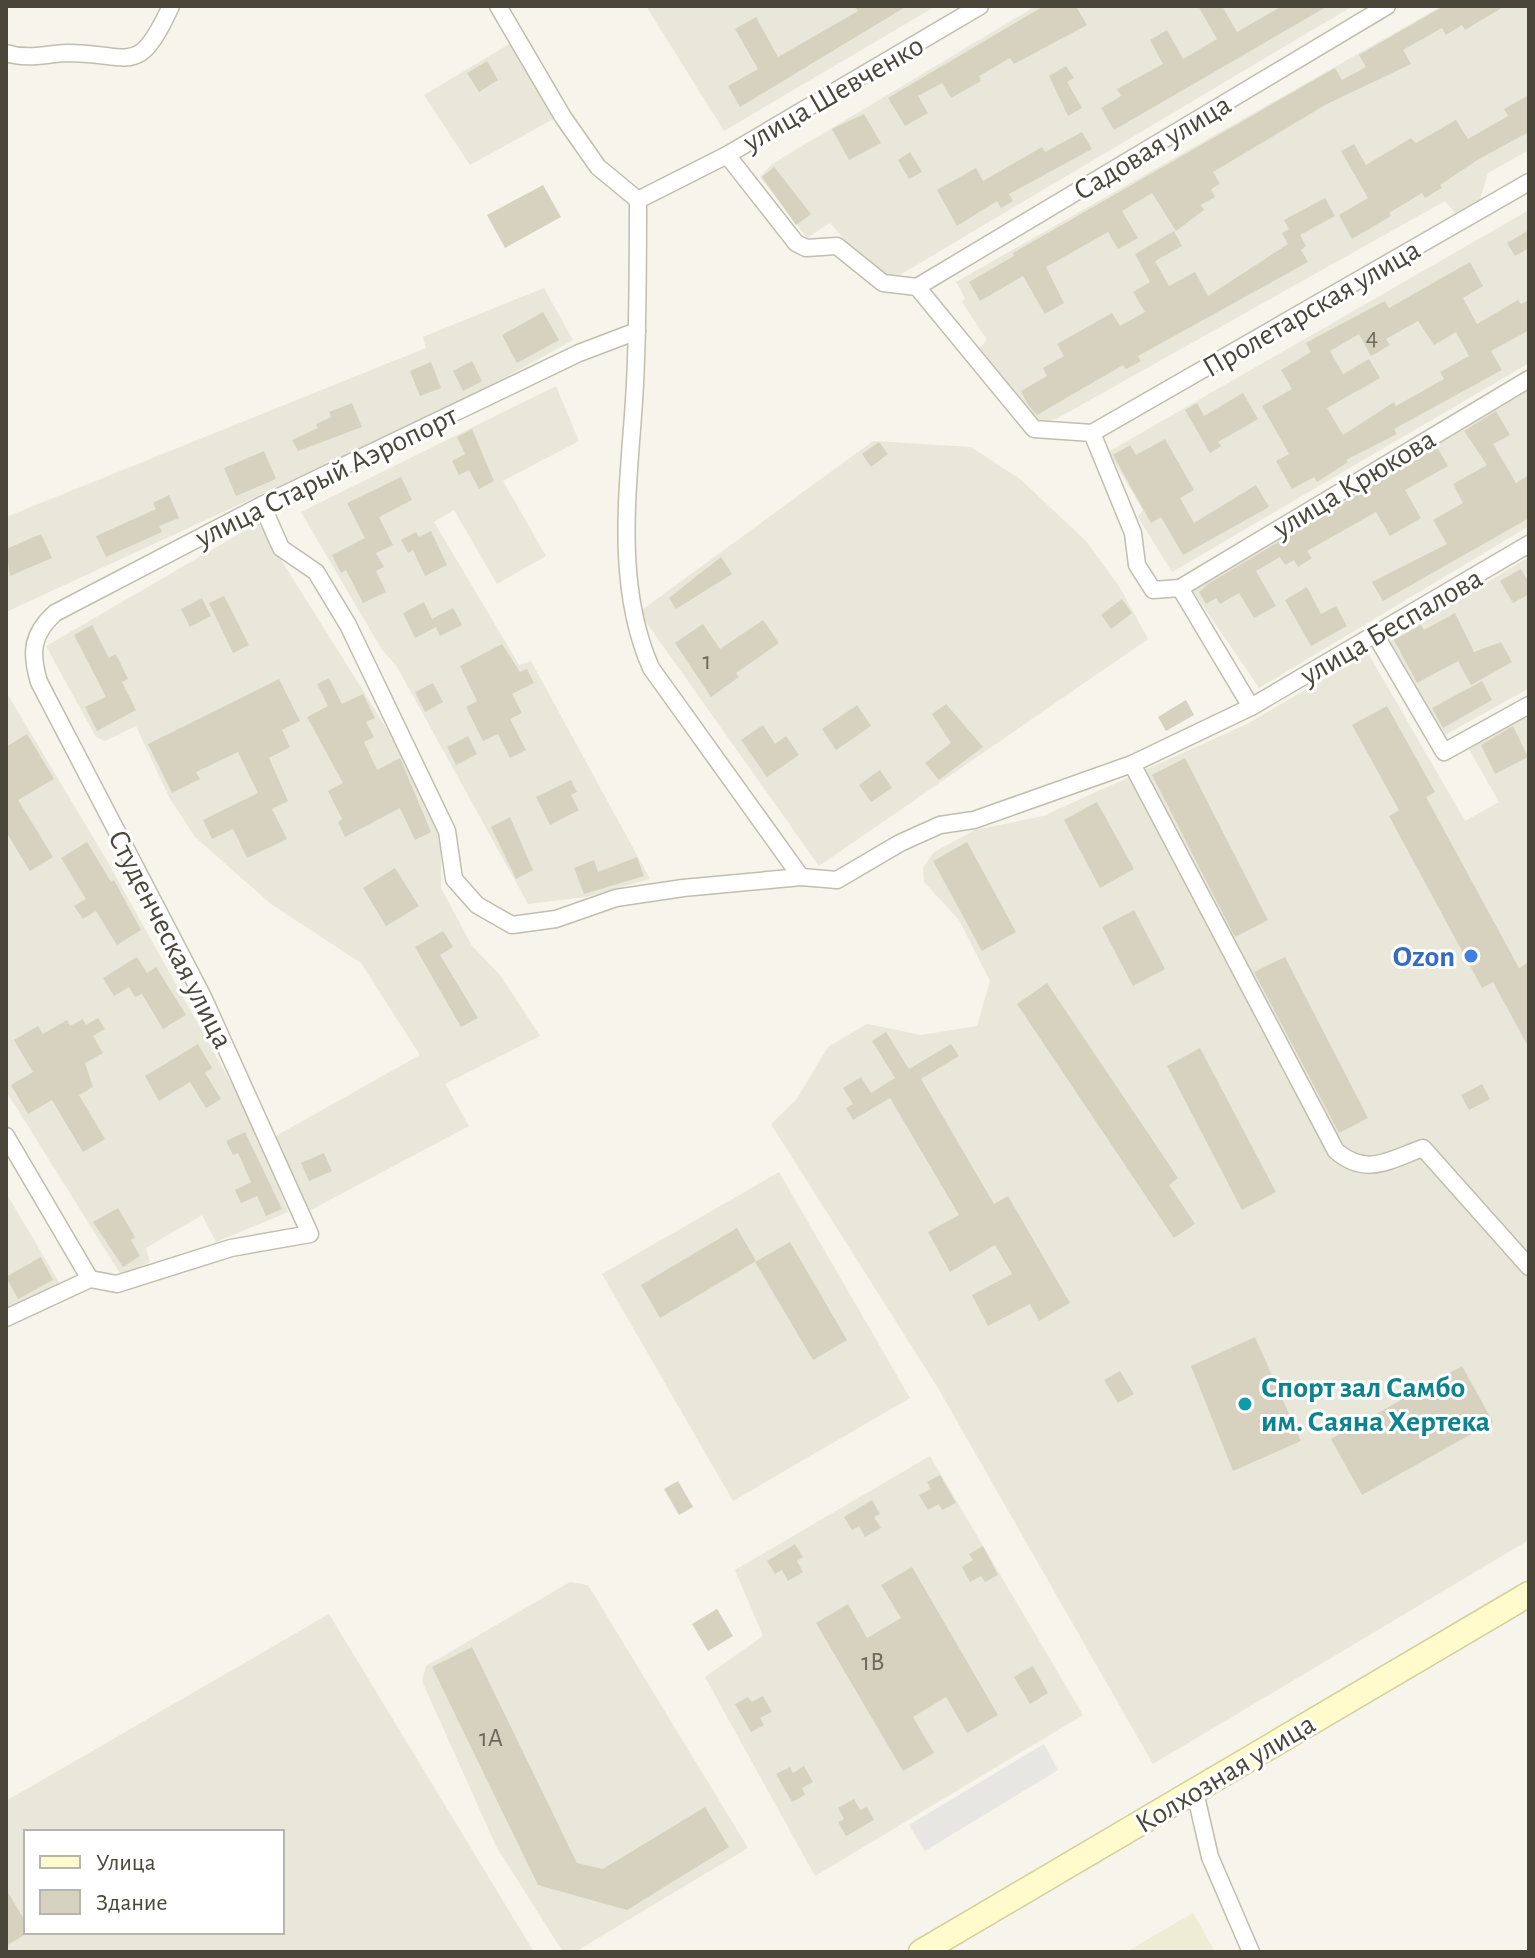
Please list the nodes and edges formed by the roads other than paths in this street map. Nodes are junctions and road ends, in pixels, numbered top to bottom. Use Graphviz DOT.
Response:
graph roads {
  1 [pos="171,6"];
  2 [pos="498,6"];
  3 [pos="980,6"];
  4 [pos="1387,6"];
  5 [pos="6,53"];
  6 [pos="727,155"];
  7 [pos="1529,182"];
  8 [pos="638,200"];
  9 [pos="917,287"];
  10 [pos="637,331"];
  11 [pos="1529,379"];
  12 [pos="1092,433"];
  13 [pos="262,505"];
  14 [pos="1529,544"];
  15 [pos="1180,588"];
  16 [pos="1376,636"];
  17 [pos="35,646"];
  18 [pos="1529,705"];
  19 [pos="1251,707"];
  20 [pos="1132,764"];
  21 [pos="801,877"];
  22 [pos="6,1136"];
  23 [pos="1529,1267"];
  24 [pos="90,1279"];
  25 [pos="6,1318"];
  26 [pos="1529,1594"];
  27 [pos="1195,1792"];
  28 [pos="921,1952"];
  29 [pos="1251,1952"];
  1 -- 5 [label="street"];
  2 -- 8 [label="street"];
  3 -- 6 [label="street, улица Шевченко"];
  4 -- 9 [label="street, Садовая улица"];
  6 -- 8 [label="street, улица Шевченко"];
  6 -- 9 [label="street"];
  7 -- 12 [label="street, Пролетарская улица"];
  8 -- 10 [label="street"];
  9 -- 12 [label="street"];
  10 -- 13 [label="street, улица Старый Аэропорт"];
  10 -- 21 [label="street"];
  11 -- 15 [label="street, улица Крюкова"];
  12 -- 15 [label="street"];
  13 -- 17 [label="street, улица Старый Аэропорт"];
  13 -- 21 [label="street, улица Беспалова"];
  14 -- 16 [label="street, улица Беспалова"];
  15 -- 19 [label="street"];
  16 -- 18 [label="street"];
  16 -- 19 [label="street, улица Беспалова"];
  17 -- 24 [label="street, Студенческая улица"];
  19 -- 20 [label="street, улица Беспалова"];
  20 -- 21 [label="street, улица Беспалова"];
  20 -- 23 [label="street"];
  22 -- 24 [label="street"];
  24 -- 25 [label="street"];
  26 -- 27 [label="main road, Колхозная улица"];
  27 -- 28 [label="main road, Колхозная улица"];
  27 -- 29 [label="street"];
}
